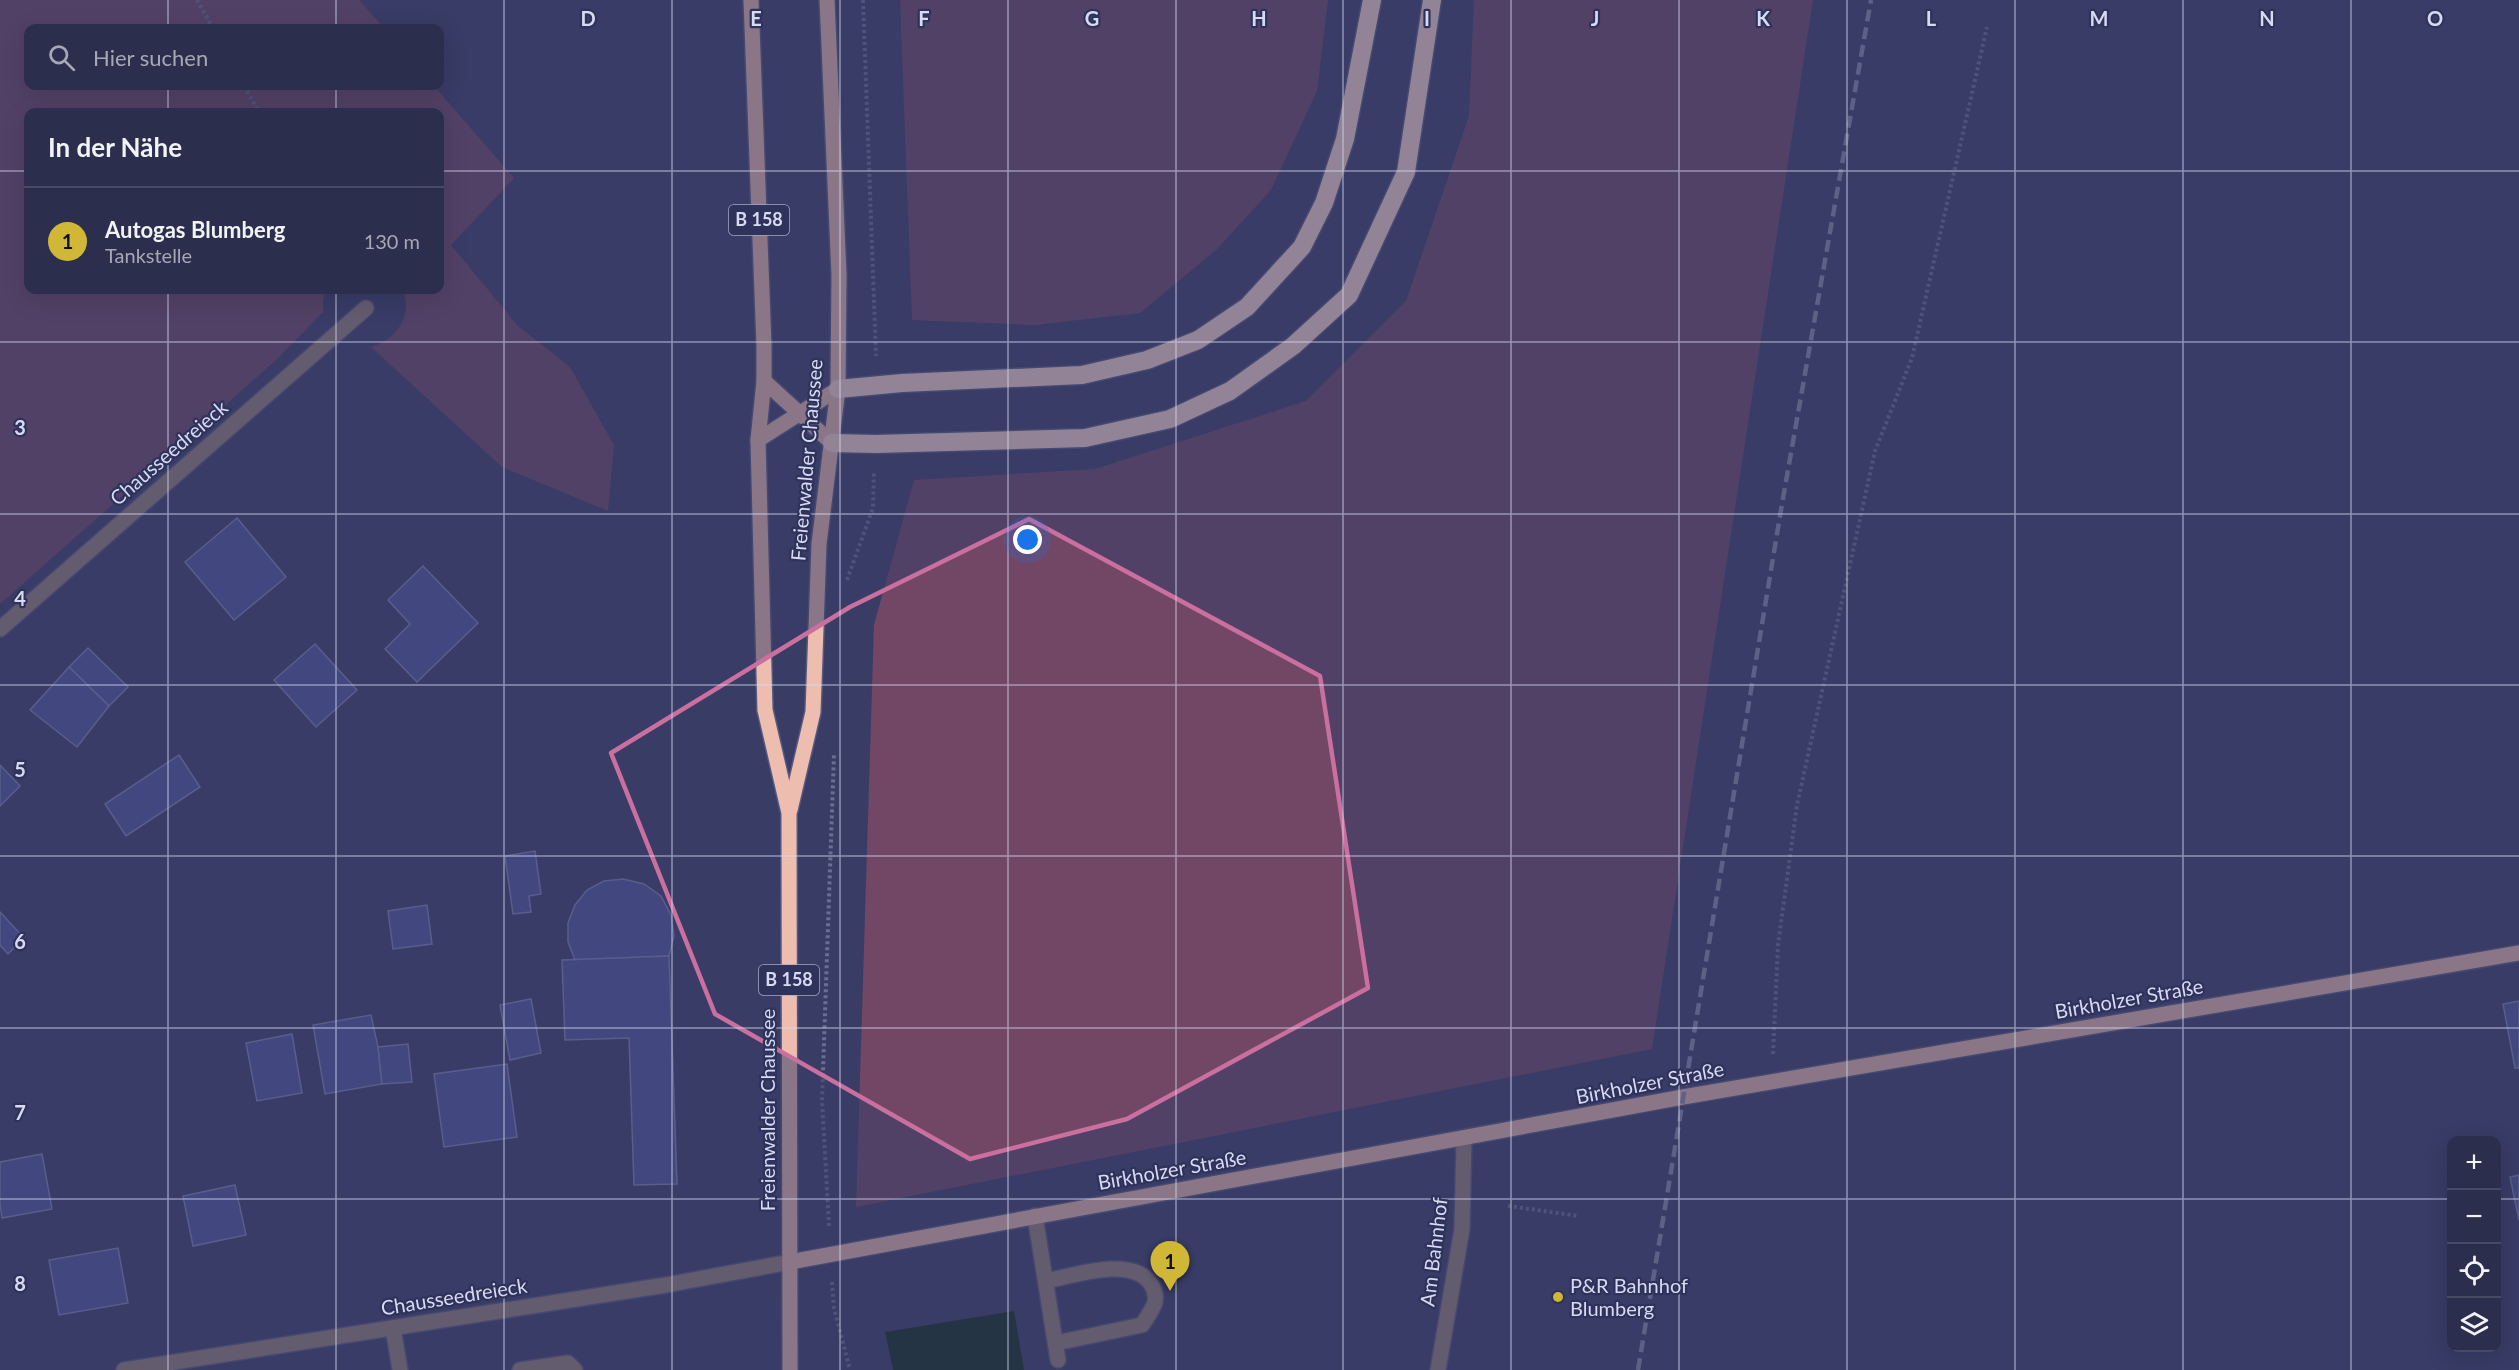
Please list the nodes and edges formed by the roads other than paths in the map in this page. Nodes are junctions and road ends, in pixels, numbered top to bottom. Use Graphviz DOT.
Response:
graph roads {
  1 [pos="751,0"];
  2 [pos="827,0"];
  3 [pos="1372,0"];
  4 [pos="1432,0"];
  5 [pos="366,308"];
  6 [pos="764,381"];
  7 [pos="838,389"];
  8 [pos="799,414"];
  9 [pos="758,440"];
  10 [pos="832,443"];
  11 [pos="0,629"];
  12 [pos="789,813"];
  13 [pos="2519,953"];
  14 [pos="1464,1139"];
  15 [pos="1035,1216"];
  16 [pos="790,1262"];
  17 [pos="1046,1281"];
  18 [pos="393,1328"];
  19 [pos="1056,1343"];
  20 [pos="1058,1360"];
  21 [pos="124,1370"];
  22 [pos="400,1370"];
  23 [pos="520,1370"];
  24 [pos="575,1370"];
  25 [pos="790,1370"];
  26 [pos="1438,1370"];
  1 -- 6 [label="main road, Freienwalder Chaussee / B 158"];
  2 -- 7 [label="main road, Freienwalder Chaussee / B 158"];
  3 -- 7 [label="highway"];
  4 -- 10 [label="highway"];
  5 -- 11 [label="street, Chausseedreieck"];
  6 -- 8 [label="main road"];
  6 -- 9 [label="main road, Freienwalder Chaussee / B 158"];
  7 -- 8 [label="main road"];
  7 -- 10 [label="main road, Freienwalder Chaussee / B 158"];
  8 -- 9 [label="main road"];
  8 -- 10 [label="main road"];
  9 -- 12 [label="main road, Freienwalder Chaussee / B 158"];
  10 -- 12 [label="main road, Freienwalder Chaussee / B 158"];
  12 -- 16 [label="main road, Freienwalder Chaussee / B 158"];
  13 -- 14 [label="main road, Birkholzer Straße"];
  14 -- 15 [label="main road, Birkholzer Straße"];
  14 -- 26 [label="street, Am Bahnhof"];
  15 -- 16 [label="main road, Birkholzer Straße"];
  15 -- 17 [label="street"];
  16 -- 18 [label="street, Chausseedreieck"];
  16 -- 25 [label="main road, Freienwalder Chaussee / B 158"];
  17 -- 19 [label="street"];
  17 -- 19 [label="street"];
  18 -- 21 [label="street, Chausseedreieck"];
  18 -- 22 [label="street"];
  19 -- 20 [label="street"];
  23 -- 24 [label="street"];
}
